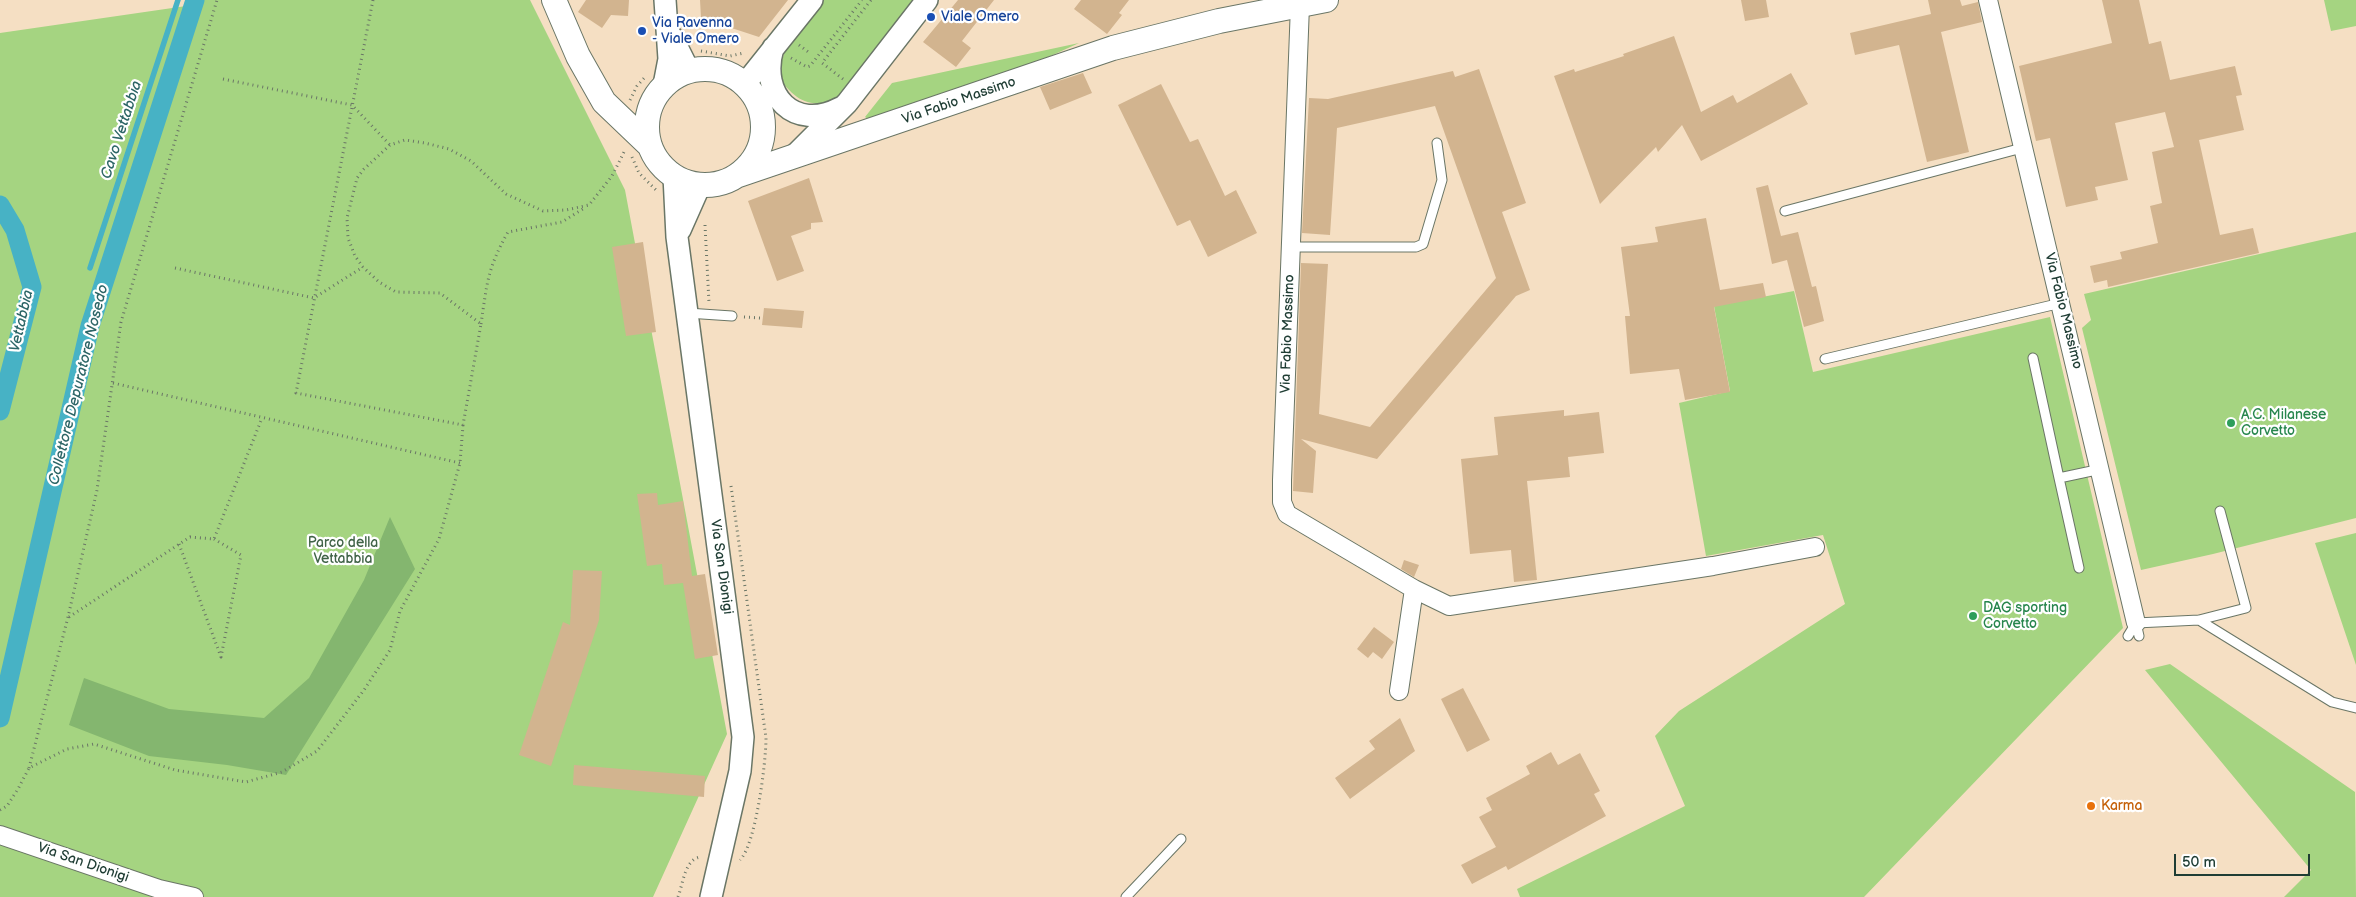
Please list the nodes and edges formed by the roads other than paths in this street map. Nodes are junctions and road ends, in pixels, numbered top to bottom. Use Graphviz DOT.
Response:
graph roads {
  1 [pos="554,0"];
  2 [pos="665,0"];
  3 [pos="812,0"];
  4 [pos="927,0"];
  5 [pos="1326,0"];
  6 [pos="1988,0"];
  7 [pos="1300,6"];
  8 [pos="666,22"];
  9 [pos="780,52"];
  10 [pos="691,61"];
  11 [pos="657,79"];
  12 [pos="745,84"];
  13 [pos="841,108"];
  14 [pos="635,112"];
  15 [pos="1437,144"];
  16 [pos="2022,148"];
  17 [pos="793,157"];
  18 [pos="736,176"];
  19 [pos="668,185"];
  20 [pos="700,185"];
  21 [pos="1785,211"];
  22 [pos="677,237"];
  23 [pos="1292,247"];
  24 [pos="2062,303"];
  25 [pos="687,313"];
  26 [pos="732,316"];
  27 [pos="2034,358"];
  28 [pos="1825,359"];
  29 [pos="2101,469"];
  30 [pos="2059,478"];
  31 [pos="2220,511"];
  32 [pos="1815,547"];
  33 [pos="2078,568"];
  34 [pos="1414,589"];
  35 [pos="2199,620"];
  36 [pos="2134,632"];
  37 [pos="1399,691"];
  38 [pos="2356,708"];
  39 [pos="0,835"];
  40 [pos="1180,839"];
  41 [pos="711,896"];
  42 [pos="194,897"];
  43 [pos="1126,897"];
  1 -- 14 [label="main road"];
  2 -- 8 [label="street"];
  3 -- 9 [label="street"];
  4 -- 13 [label="street"];
  5 -- 7 [label="main road, Via Fabio Massimo"];
  6 -- 16 [label="street, Via Fabio Massimo"];
  7 -- 17 [label="main road, Via Fabio Massimo"];
  7 -- 23 [label="street, Via Fabio Massimo"];
  8 -- 10 [label="street"];
  8 -- 11 [label="street"];
  9 -- 12 [label="street"];
  9 -- 13 [label="street"];
  10 -- 11 [label="main road"];
  10 -- 12 [label="main road"];
  11 -- 14 [label="main road"];
  12 -- 18 [label="main road"];
  13 -- 17 [label="street"];
  14 -- 19 [label="main road"];
  15 -- 23 [label="lane"];
  16 -- 21 [label="lane"];
  16 -- 24 [label="street, Via Fabio Massimo"];
  17 -- 18 [label="main road, Via Fabio Massimo"];
  18 -- 20 [label="main road"];
  19 -- 20 [label="main road"];
  19 -- 22 [label="street, Via San Dionigi"];
  20 -- 22 [label="street, Via San Dionigi"];
  22 -- 25 [label="street, Via San Dionigi"];
  23 -- 34 [label="street, Via Fabio Massimo"];
  24 -- 28 [label="lane"];
  24 -- 29 [label="street, Via Fabio Massimo"];
  25 -- 26 [label="lane"];
  25 -- 41 [label="street, Via San Dionigi"];
  27 -- 30 [label="lane"];
  29 -- 30 [label="lane"];
  29 -- 36 [label="street, Via Fabio Massimo"];
  30 -- 33 [label="lane"];
  31 -- 35 [label="lane"];
  32 -- 34 [label="street, Via Fabio Massimo"];
  34 -- 37 [label="street"];
  35 -- 36 [label="lane"];
  35 -- 38 [label="lane"];
  39 -- 42 [label="street, Via San Dionigi"];
  40 -- 43 [label="lane"];
}
